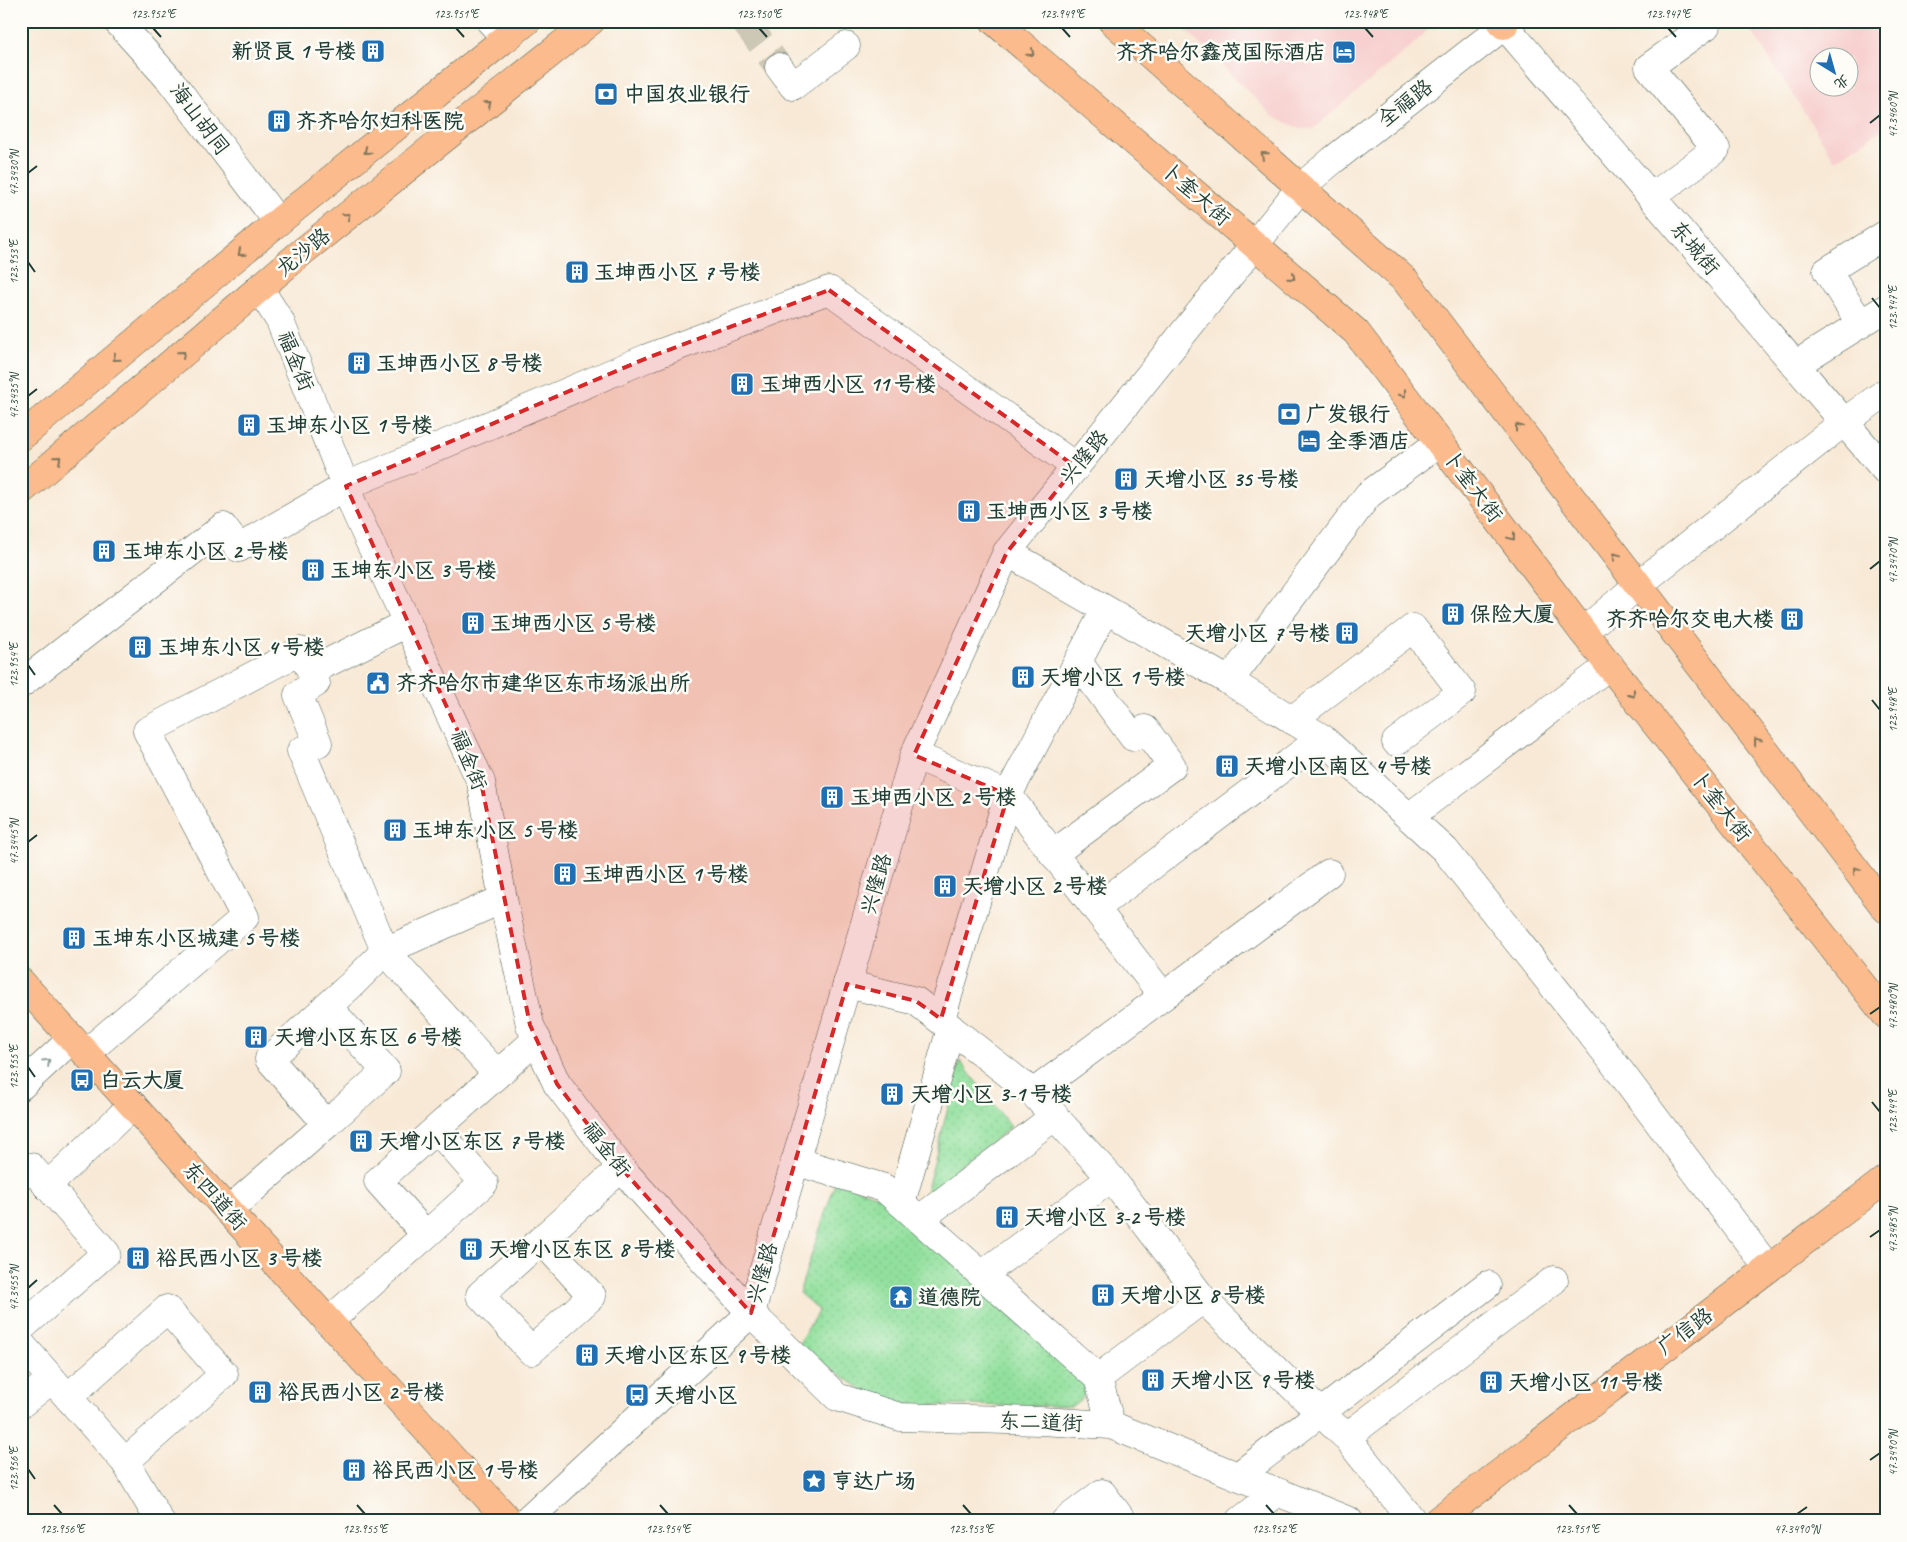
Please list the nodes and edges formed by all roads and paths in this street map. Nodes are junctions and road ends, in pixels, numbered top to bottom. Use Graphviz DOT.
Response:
graph roads {
  1 [pos="117,21"];
  2 [pos="527,21"];
  3 [pos="591,21"];
  4 [pos="994,21"];
  5 [pos="1112,21"];
  6 [pos="1702,21"];
  7 [pos="1505,23"];
  8 [pos="498,30"];
  9 [pos="846,46"];
  10 [pos="779,67"];
  11 [pos="1301,188"];
  12 [pos="1652,197"];
  13 [pos="278,222"];
  14 [pos="1886,234"];
  15 [pos="1255,245"];
  16 [pos="259,288"];
  17 [pos="1886,308"];
  18 [pos="1861,324"];
  19 [pos="1795,365"];
  20 [pos="1886,392"];
  21 [pos="1844,422"];
  22 [pos="21,437"];
  23 [pos="1440,442"];
  24 [pos="1076,467"];
  25 [pos="1886,471"];
  26 [pos="346,486"];
  27 [pos="21,491"];
  28 [pos="1007,552"];
  29 [pos="1638,584"];
  30 [pos="1105,610"];
  31 [pos="407,623"];
  32 [pos="1584,632"];
  33 [pos="1078,662"];
  34 [pos="1610,666"];
  35 [pos="311,671"];
  36 [pos="1229,681"];
  37 [pos="21,684"];
  38 [pos="1292,720"];
  39 [pos="1322,738"];
  40 [pos="1396,742"];
  41 [pos="914,755"];
  42 [pos="1008,795"];
  43 [pos="1409,817"];
  44 [pos="1054,854"];
  45 [pos="1329,873"];
  46 [pos="503,899"];
  47 [pos="1096,908"];
  48 [pos="1886,909"];
  49 [pos="385,951"];
  50 [pos="21,982"];
  51 [pos="847,984"];
  52 [pos="1163,996"];
  53 [pos="328,1007"];
  54 [pos="1886,1014"];
  55 [pos="946,1024"];
  56 [pos="536,1039"];
  57 [pos="79,1046"];
  58 [pos="497,1074"];
  59 [pos="21,1086"];
  60 [pos="1033,1093"];
  61 [pos="133,1105"];
  62 [pos="1055,1116"];
  63 [pos="327,1124"];
  64 [pos="437,1130"];
  65 [pos="795,1161"];
  66 [pos="621,1168"];
  67 [pos="21,1176"];
  68 [pos="1111,1178"];
  69 [pos="1886,1179"];
  70 [pos="47,1186"];
  71 [pos="228,1211"];
  72 [pos="911,1211"];
  73 [pos="426,1234"];
  74 [pos="542,1240"];
  75 [pos="1768,1268"];
  76 [pos="983,1274"];
  77 [pos="1554,1280"];
  78 [pos="1487,1285"];
  79 [pos="1203,1299"];
  80 [pos="751,1313"];
  81 [pos="328,1322"];
  82 [pos="21,1328"];
  83 [pos="21,1344"];
  84 [pos="1098,1378"];
  85 [pos="60,1388"];
  86 [pos="21,1404"];
  87 [pos="1321,1413"];
  88 [pos="1111,1425"];
  89 [pos="1346,1437"];
  90 [pos="125,1462"];
  91 [pos="1238,1476"];
  92 [pos="1278,1492"];
  93 [pos="160,1521"];
  94 [pos="509,1521"];
  95 [pos="526,1521"];
  96 [pos="1065,1521"];
  97 [pos="1122,1521"];
  98 [pos="1240,1521"];
  99 [pos="1349,1521"];
  100 [pos="1412,1521"];
  101 [pos="1437,1521"];
  1 -- 13 [label="street, 海山胡同"];
  2 -- 8 [label="main road, 龙沙路"];
  16 -- 3 [label="main road, 龙沙路, one-way"];
  4 -- 15 [label="main road, 卜奎大街, one-way"];
  11 -- 5 [label="main road, one-way"];
  6 -- 12 [label="street"];
  7 -- 11 [label="street, 全福路"];
  7 -- 12 [label="street, 东城街"];
  8 -- 13 [label="main road, 龙沙路, one-way"];
  9 -- 10 [label="street"];
  11 -- 15 [label="street, 全福路"];
  29 -- 11 [label="main road, one-way"];
  12 -- 19 [label="street, 东城街"];
  13 -- 22 [label="main road, 龙沙路, one-way"];
  14 -- 18 [label="street"];
  15 -- 23 [label="main road, 卜奎大街, one-way"];
  15 -- 24 [label="street, 兴隆路"];
  16 -- 26 [label="street, 福金街"];
  27 -- 16 [label="main road, 龙沙路, one-way"];
  17 -- 18 [label="street"];
  18 -- 19 [label="street"];
  19 -- 21 [label="street, 东城街"];
  20 -- 21 [label="street"];
  21 -- 25 [label="street, 东城街"];
  21 -- 29 [label="street"];
  23 -- 32 [label="main road, 卜奎大街, one-way"];
  23 -- 36 [label="street"];
  24 -- 26 [label="street"];
  24 -- 28 [label="street, 兴隆路"];
  26 -- 31 [label="street, 福金街"];
  26 -- 37 [label="street"];
  28 -- 30 [label="street"];
  28 -- 41 [label="street, 兴隆路"];
  29 -- 32 [label="street"];
  48 -- 29 [label="main road, one-way"];
  30 -- 33 [label="street"];
  30 -- 36 [label="street"];
  31 -- 35 [label="street"];
  31 -- 46 [label="street, 福金街"];
  32 -- 34 [label="main road, 卜奎大街"];
  33 -- 42 [label="street"];
  33 -- 44 [label="street"];
  34 -- 43 [label="street"];
  34 -- 54 [label="main road, 卜奎大街, one-way"];
  35 -- 49 [label="street"];
  35 -- 57 [label="street"];
  36 -- 38 [label="street"];
  38 -- 39 [label="street"];
  38 -- 40 [label="street"];
  39 -- 43 [label="street"];
  39 -- 47 [label="street"];
  41 -- 42 [label="street"];
  41 -- 51 [label="street, 兴隆路"];
  42 -- 44 [label="street"];
  42 -- 55 [label="street"];
  43 -- 75 [label="street"];
  44 -- 47 [label="street"];
  45 -- 52 [label="street"];
  46 -- 49 [label="street"];
  46 -- 56 [label="street, 福金街"];
  47 -- 52 [label="street"];
  49 -- 53 [label="street"];
  49 -- 58 [label="street"];
  50 -- 57 [label="main road, 东四道街"];
  51 -- 55 [label="street"];
  51 -- 65 [label="street, 兴隆路"];
  52 -- 60 [label="street"];
  53 -- 63 [label="street"];
  53 -- 63 [label="street"];
  55 -- 60 [label="street"];
  55 -- 72 [label="street"];
  56 -- 58 [label="street"];
  56 -- 66 [label="street, 福金街"];
  59 -- 57 [label="street, one-way"];
  57 -- 61 [label="main road, 东四道街"];
  58 -- 64 [label="street"];
  60 -- 62 [label="street"];
  61 -- 70 [label="street"];
  61 -- 71 [label="main road, 东四道街"];
  62 -- 68 [label="street"];
  62 -- 72 [label="street"];
  63 -- 71 [label="street"];
  64 -- 73 [label="street"];
  64 -- 73 [label="street"];
  65 -- 72 [label="street"];
  65 -- 80 [label="street, 兴隆路"];
  66 -- 74 [label="street"];
  66 -- 80 [label="street, 福金街"];
  67 -- 70 [label="street"];
  68 -- 76 [label="street"];
  68 -- 79 [label="street"];
  69 -- 75 [label="main road, 广信路"];
  70 -- 82 [label="street"];
  71 -- 81 [label="main road, 东四道街"];
  72 -- 76 [label="street"];
  73 -- 81 [label="street"];
  75 -- 101 [label="main road, 广信路"];
  76 -- 84 [label="street"];
  77 -- 89 [label="street"];
  78 -- 87 [label="street"];
  79 -- 84 [label="street"];
  79 -- 87 [label="street"];
  80 -- 88 [label="street, 东二道街"];
  80 -- 95 [label="street, 兴隆路"];
  81 -- 94 [label="main road, 东四道街"];
  83 -- 85 [label="street"];
  84 -- 88 [label="street"];
  85 -- 86 [label="street"];
  85 -- 90 [label="street"];
  85 -- 90 [label="street"];
  87 -- 89 [label="street"];
  87 -- 91 [label="street"];
  88 -- 91 [label="street, 东二道街"];
  89 -- 100 [label="street"];
  90 -- 93 [label="street"];
  91 -- 92 [label="street, 东二道街"];
  92 -- 98 [label="street"];
  92 -- 99 [label="street, 东二道街"];
  96 -- 97 [label="street"];
}
